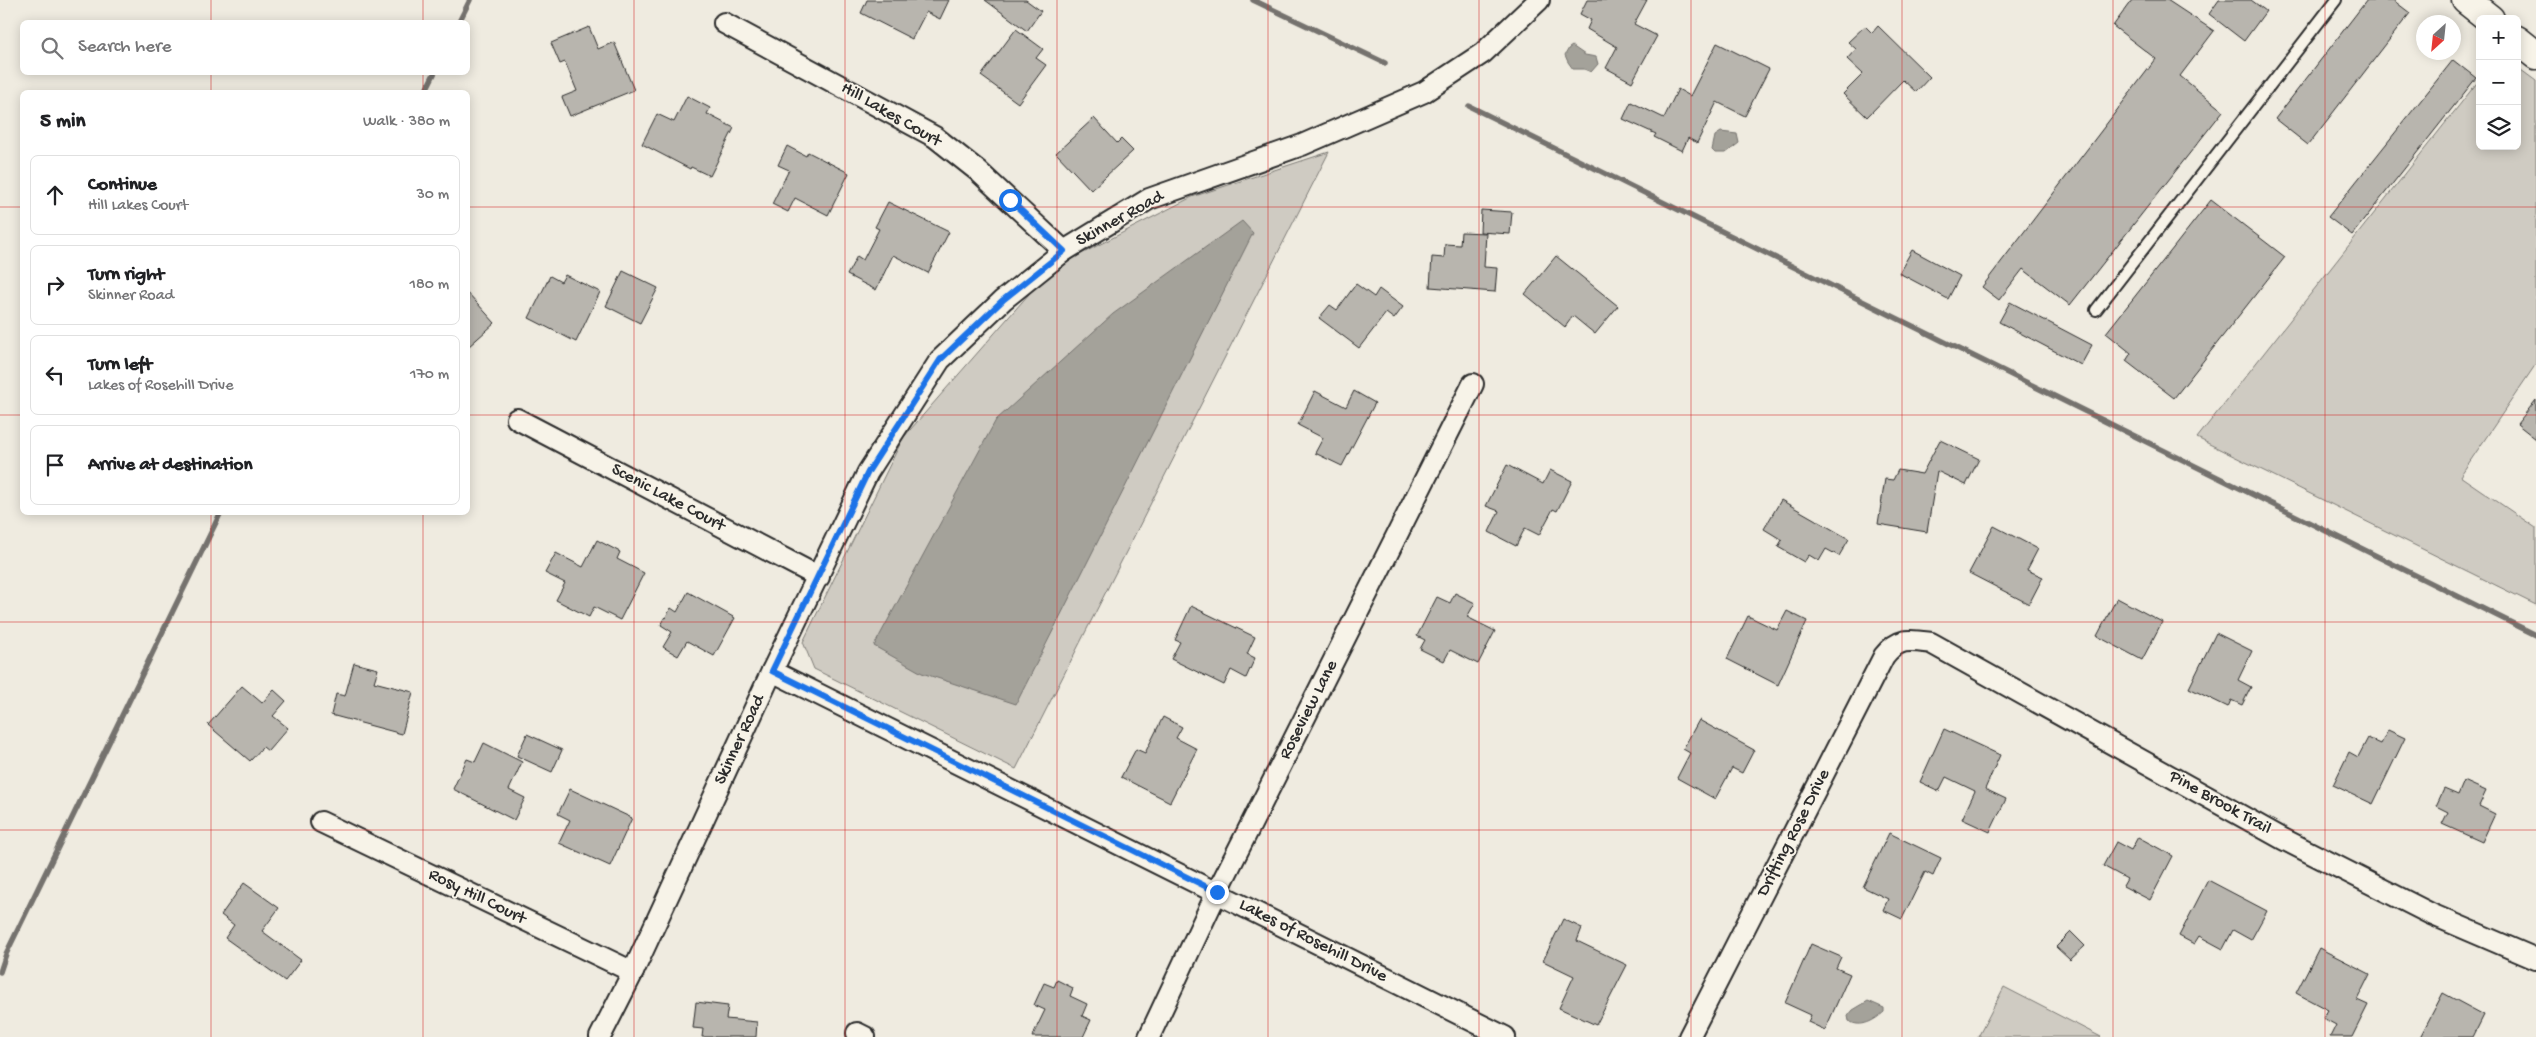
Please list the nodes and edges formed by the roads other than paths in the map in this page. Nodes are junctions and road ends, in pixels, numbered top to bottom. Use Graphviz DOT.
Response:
graph roads {
  1 [pos="1539,0"];
  2 [pos="2336,0"];
  3 [pos="2466,0"];
  4 [pos="2485,15"];
  5 [pos="724,23"];
  6 [pos="2521,43"];
  7 [pos="2536,55"];
  8 [pos="1064,251"];
  9 [pos="2096,310"];
  10 [pos="1474,384"];
  11 [pos="517,419"];
  12 [pos="819,577"];
  13 [pos="1909,640"];
  14 [pos="772,671"];
  15 [pos="321,822"];
  16 [pos="1217,892"];
  17 [pos="2536,959"];
  18 [pos="633,972"];
  19 [pos="600,1037"];
  20 [pos="1149,1037"];
  21 [pos="1505,1037"];
  22 [pos="1690,1037"];
  1 -- 8 [label="street, Skinner Road"];
  2 -- 9 [label="lane"];
  3 -- 4 [label="main road"];
  5 -- 8 [label="street, Hill Lakes Court"];
  6 -- 7 [label="main road"];
  8 -- 12 [label="street, Skinner Road"];
  10 -- 16 [label="street, Roseview Lane"];
  11 -- 12 [label="street, Scenic Lake Court"];
  12 -- 14 [label="street, Skinner Road"];
  13 -- 17 [label="street, Pine Brook Trail"];
  13 -- 22 [label="street, Drifting Rose Drive"];
  14 -- 16 [label="street, Lakes of Rosehill Drive"];
  14 -- 18 [label="street, Skinner Road"];
  15 -- 18 [label="street, Rosy Hill Court"];
  16 -- 20 [label="street, Roseview Lane"];
  16 -- 21 [label="street, Lakes of Rosehill Drive"];
  18 -- 19 [label="street, Skinner Road"];
}
